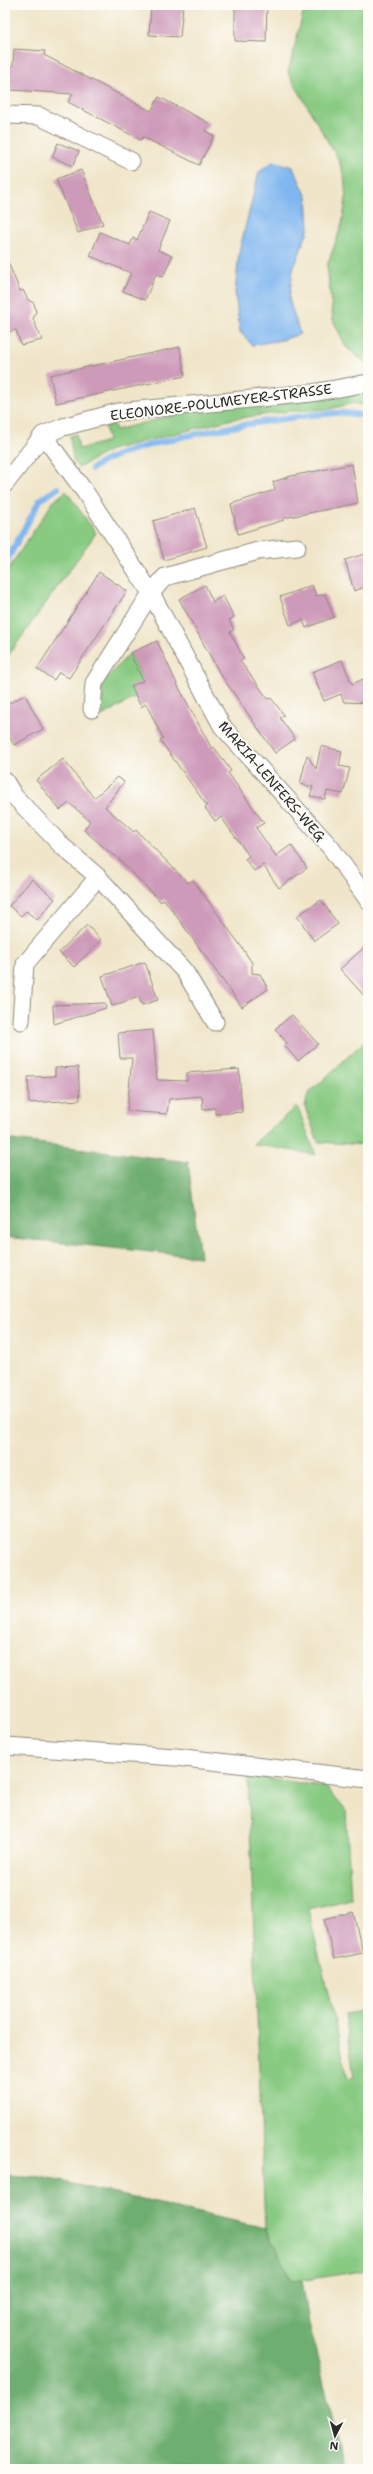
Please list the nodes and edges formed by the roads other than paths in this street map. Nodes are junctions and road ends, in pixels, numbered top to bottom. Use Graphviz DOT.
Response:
graph roads {
  1 [pos="5,115"];
  2 [pos="131,161"];
  3 [pos="368,383"];
  4 [pos="43,435"];
  5 [pos="5,484"];
  6 [pos="297,547"];
  7 [pos="151,593"];
  8 [pos="92,709"];
  9 [pos="5,781"];
  10 [pos="9,799"];
  11 [pos="98,877"];
  12 [pos="368,900"];
  13 [pos="21,1021"];
  14 [pos="215,1022"];
  15 [pos="5,1746"];
  16 [pos="368,1779"];
  1 -- 2 [label="street"];
  3 -- 4 [label="street, ELEONORE-POLLMEYER-STRASSE"];
  4 -- 5 [label="street, ELEONORE-POLLMEYER-STRASSE"];
  4 -- 7 [label="street, MARIA-LENFERS-WEG"];
  6 -- 7 [label="street"];
  7 -- 8 [label="street"];
  7 -- 12 [label="street, MARIA-LENFERS-WEG"];
  9 -- 10 [label="street"];
  10 -- 11 [label="street"];
  11 -- 13 [label="street"];
  11 -- 14 [label="street"];
  15 -- 16 [label="street"];
}
